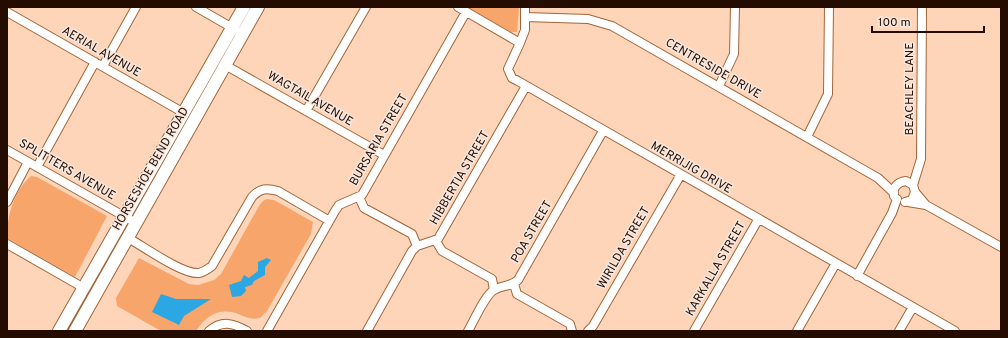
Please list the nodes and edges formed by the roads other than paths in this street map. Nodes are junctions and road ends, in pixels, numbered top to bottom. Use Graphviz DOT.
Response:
graph roads {
  1 [pos="136,7"];
  2 [pos="196,7"];
  3 [pos="244,7"];
  4 [pos="258,7"];
  5 [pos="366,7"];
  6 [pos="458,7"];
  7 [pos="525,7"];
  8 [pos="735,7"];
  9 [pos="829,7"];
  10 [pos="922,7"];
  11 [pos="7,12"];
  12 [pos="466,12"];
  13 [pos="525,17"];
  14 [pos="232,27"];
  15 [pos="243,34"];
  16 [pos="520,43"];
  17 [pos="95,62"];
  18 [pos="225,65"];
  19 [pos="103,66"];
  20 [pos="526,86"];
  21 [pos="719,86"];
  22 [pos="306,111"];
  23 [pos="184,112"];
  24 [pos="604,131"];
  25 [pos="806,137"];
  26 [pos="7,150"];
  27 [pos="384,155"];
  28 [pos="28,162"];
  29 [pos="37,167"];
  30 [pos="680,176"];
  31 [pos="878,178"];
  32 [pos="908,185"];
  33 [pos="359,197"];
  34 [pos="900,199"];
  35 [pos="7,202"];
  36 [pos="926,205"];
  37 [pos="124,217"];
  38 [pos="328,220"];
  39 [pos="758,220"];
  40 [pos="136,223"];
  41 [pos="128,238"];
  42 [pos="436,241"];
  43 [pos="7,244"];
  44 [pos="418,246"];
  45 [pos="1001,247"];
  46 [pos="836,264"];
  47 [pos="857,276"];
  48 [pos="514,284"];
  49 [pos="84,288"];
  50 [pos="494,290"];
  51 [pos="912,307"];
  52 [pos="59,331"];
  53 [pos="75,331"];
  54 [pos="208,331"];
  55 [pos="247,331"];
  56 [pos="267,331"];
  57 [pos="367,331"];
  58 [pos="468,331"];
  59 [pos="572,331"];
  60 [pos="588,331"];
  61 [pos="694,331"];
  62 [pos="797,331"];
  63 [pos="899,331"];
  64 [pos="955,331"];
  1 -- 19 [label="street"];
  2 -- 14 [label="street"];
  3 -- 14 [label="street, HORSESHOE BEND ROAD"];
  4 -- 15 [label="street, HORSESHOE BEND ROAD"];
  5 -- 22 [label="street"];
  6 -- 12 [label="street"];
  7 -- 13 [label="street, MERRIJIG DRIVE"];
  8 -- 21 [label="street"];
  9 -- 25 [label="street"];
  10 -- 32 [label="street, BEACHLEY LANE"];
  11 -- 17 [label="street, AERIAL AVENUE"];
  12 -- 16 [label="street"];
  12 -- 27 [label="street, BURSARIA STREET"];
  13 -- 16 [label="street, MERRIJIG DRIVE"];
  13 -- 21 [label="street, CENTRESIDE DRIVE"];
  14 -- 15 [label="street"];
  14 -- 23 [label="street, HORSESHOE BEND ROAD"];
  15 -- 18 [label="street, HORSESHOE BEND ROAD"];
  16 -- 20 [label="street, MERRIJIG DRIVE"];
  17 -- 19 [label="street, AERIAL AVENUE"];
  17 -- 29 [label="street"];
  18 -- 22 [label="street, WAGTAIL AVENUE"];
  18 -- 40 [label="street, HORSESHOE BEND ROAD"];
  19 -- 23 [label="street, AERIAL AVENUE"];
  20 -- 24 [label="street, MERRIJIG DRIVE"];
  20 -- 42 [label="street, HIBBERTIA STREET"];
  21 -- 25 [label="street, CENTRESIDE DRIVE"];
  22 -- 27 [label="street, WAGTAIL AVENUE"];
  23 -- 37 [label="street, HORSESHOE BEND ROAD"];
  24 -- 30 [label="street, MERRIJIG DRIVE"];
  24 -- 48 [label="street, POA STREET"];
  25 -- 31 [label="street, CENTRESIDE DRIVE"];
  26 -- 28 [label="street, SPLITTERS AVENUE"];
  27 -- 33 [label="street, BURSARIA STREET"];
  28 -- 29 [label="street, SPLITTERS AVENUE"];
  28 -- 35 [label="street"];
  29 -- 37 [label="street, SPLITTERS AVENUE"];
  30 -- 39 [label="street, MERRIJIG DRIVE"];
  30 -- 60 [label="street, WIRILDA STREET"];
  31 -- 32 [label="street, CENTRESIDE DRIVE"];
  31 -- 34 [label="street, CENTRESIDE DRIVE"];
  32 -- 34 [label="street"];
  32 -- 34 [label="street"];
  32 -- 36 [label="street"];
  33 -- 38 [label="street, BURSARIA STREET"];
  33 -- 44 [label="street"];
  34 -- 36 [label="street"];
  34 -- 47 [label="street"];
  36 -- 45 [label="street"];
  37 -- 40 [label="street, SPLITTERS AVENUE"];
  37 -- 49 [label="street, HORSESHOE BEND ROAD"];
  38 -- 41 [label="street"];
  38 -- 56 [label="street, BURSARIA STREET"];
  39 -- 46 [label="street, MERRIJIG DRIVE"];
  39 -- 61 [label="street, KARKALLA STREET"];
  40 -- 41 [label="street, HORSESHOE BEND ROAD"];
  41 -- 53 [label="street, HORSESHOE BEND ROAD"];
  42 -- 44 [label="street, HIBBERTIA STREET"];
  42 -- 50 [label="street"];
  43 -- 49 [label="street"];
  44 -- 57 [label="street"];
  46 -- 47 [label="street, MERRIJIG DRIVE"];
  46 -- 62 [label="street"];
  47 -- 51 [label="street, MERRIJIG DRIVE"];
  48 -- 50 [label="street"];
  48 -- 59 [label="street"];
  49 -- 52 [label="street, HORSESHOE BEND ROAD"];
  50 -- 58 [label="street"];
  51 -- 63 [label="street"];
  51 -- 64 [label="street, MERRIJIG DRIVE"];
  54 -- 55 [label="street"];
}
